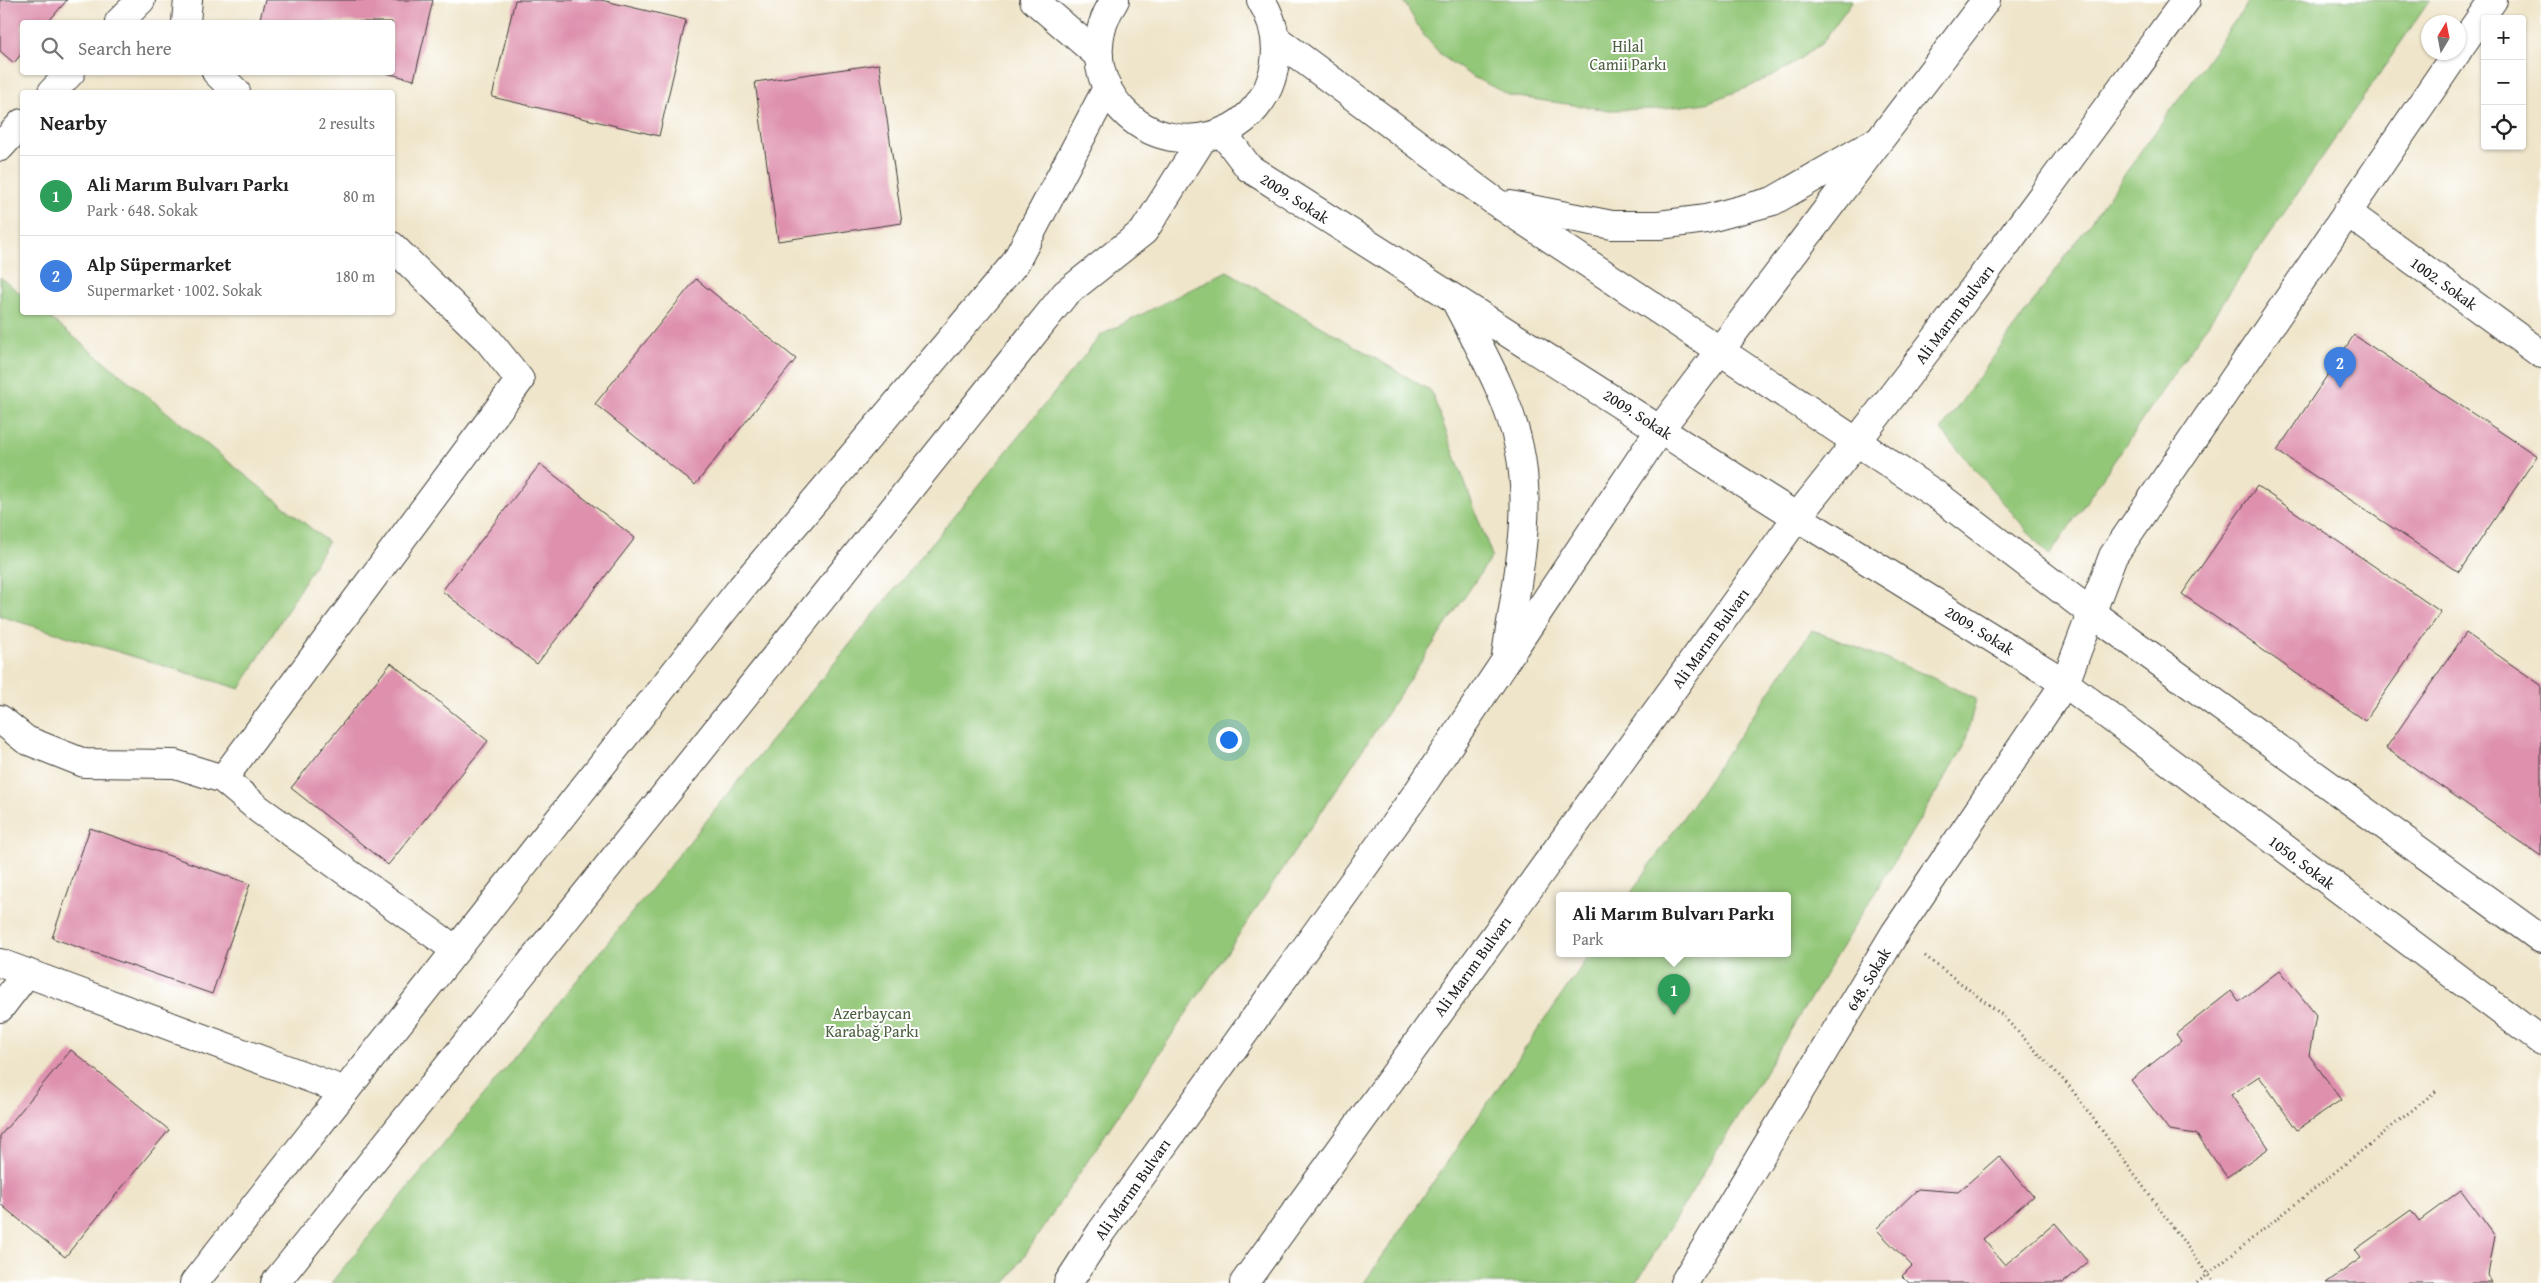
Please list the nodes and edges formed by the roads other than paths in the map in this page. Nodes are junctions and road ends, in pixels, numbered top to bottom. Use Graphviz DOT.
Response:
graph roads {
  1 [pos="141,0"];
  2 [pos="188,0"];
  3 [pos="1034,0"];
  4 [pos="1115,0"];
  5 [pos="1261,0"];
  6 [pos="1986,0"];
  7 [pos="2186,0"];
  8 [pos="2493,0"];
  9 [pos="121,20"];
  10 [pos="186,20"];
  11 [pos="1276,39"];
  12 [pos="2466,39"];
  13 [pos="1099,56"];
  14 [pos="2452,60"];
  15 [pos="68,75"];
  16 [pos="219,75"];
  17 [pos="1107,88"];
  18 [pos="54,90"];
  19 [pos="234,90"];
  20 [pos="20,125"];
  21 [pos="1213,135"];
  22 [pos="1882,139"];
  23 [pos="0,147"];
  24 [pos="1498,203"];
  25 [pos="2346,212"];
  26 [pos="395,249"];
  27 [pos="1455,300"];
  28 [pos="1718,350"];
  29 [pos="2541,354"];
  30 [pos="1661,428"];
  31 [pos="1858,442"];
  32 [pos="1798,517"];
  33 [pos="2093,614"];
  34 [pos="1505,662"];
  35 [pos="2065,682"];
  36 [pos="0,718"];
  37 [pos="223,779"];
  38 [pos="2541,939"];
  39 [pos="456,950"];
  40 [pos="0,963"];
  41 [pos="27,973"];
  42 [pos="0,1008"];
  43 [pos="2541,1041"];
  44 [pos="345,1091"];
  45 [pos="194,1283"];
  46 [pos="275,1283"];
  47 [pos="1068,1283"];
  48 [pos="1244,1283"];
  49 [pos="1684,1283"];
  1 -- 9 [label="street"];
  2 -- 10 [label="street"];
  3 -- 13 [label="street"];
  4 -- 13 [label="street"];
  5 -- 11 [label="street"];
  6 -- 22 [label="street, Ali Marım Bulvarı"];
  7 -- 31 [label="street, Ali Marım Bulvarı"];
  8 -- 12 [label="street, 648. Sokak"];
  11 -- 21 [label="street"];
  11 -- 24 [label="street"];
  13 -- 17 [label="street"];
  14 -- 25 [label="street, 648. Sokak"];
  15 -- 18 [label="street"];
  16 -- 19 [label="street"];
  17 -- 21 [label="street"];
  17 -- 39 [label="street"];
  20 -- 23 [label="street"];
  21 -- 27 [label="street, 2009. Sokak"];
  21 -- 46 [label="street"];
  22 -- 24 [label="street"];
  22 -- 28 [label="street, Ali Marım Bulvarı"];
  24 -- 28 [label="street"];
  25 -- 29 [label="street, 1002. Sokak"];
  25 -- 33 [label="street, 648. Sokak"];
  26 -- 37 [label="street"];
  27 -- 30 [label="street, 2009. Sokak"];
  27 -- 34 [label="street"];
  28 -- 30 [label="street, Ali Marım Bulvarı"];
  28 -- 31 [label="street"];
  30 -- 32 [label="street, 2009. Sokak"];
  30 -- 34 [label="street, Ali Marım Bulvarı"];
  31 -- 32 [label="street, Ali Marım Bulvarı"];
  31 -- 33 [label="street"];
  32 -- 35 [label="street, 2009. Sokak"];
  32 -- 48 [label="street, Ali Marım Bulvarı"];
  33 -- 35 [label="street, 648. Sokak"];
  33 -- 38 [label="street"];
  34 -- 47 [label="street, Ali Marım Bulvarı"];
  35 -- 43 [label="street, 1050. Sokak"];
  35 -- 49 [label="street, 648. Sokak"];
  36 -- 37 [label="street"];
  37 -- 39 [label="street"];
  39 -- 44 [label="street"];
  40 -- 41 [label="street"];
  41 -- 42 [label="street"];
  41 -- 44 [label="street"];
  44 -- 45 [label="street"];
}
